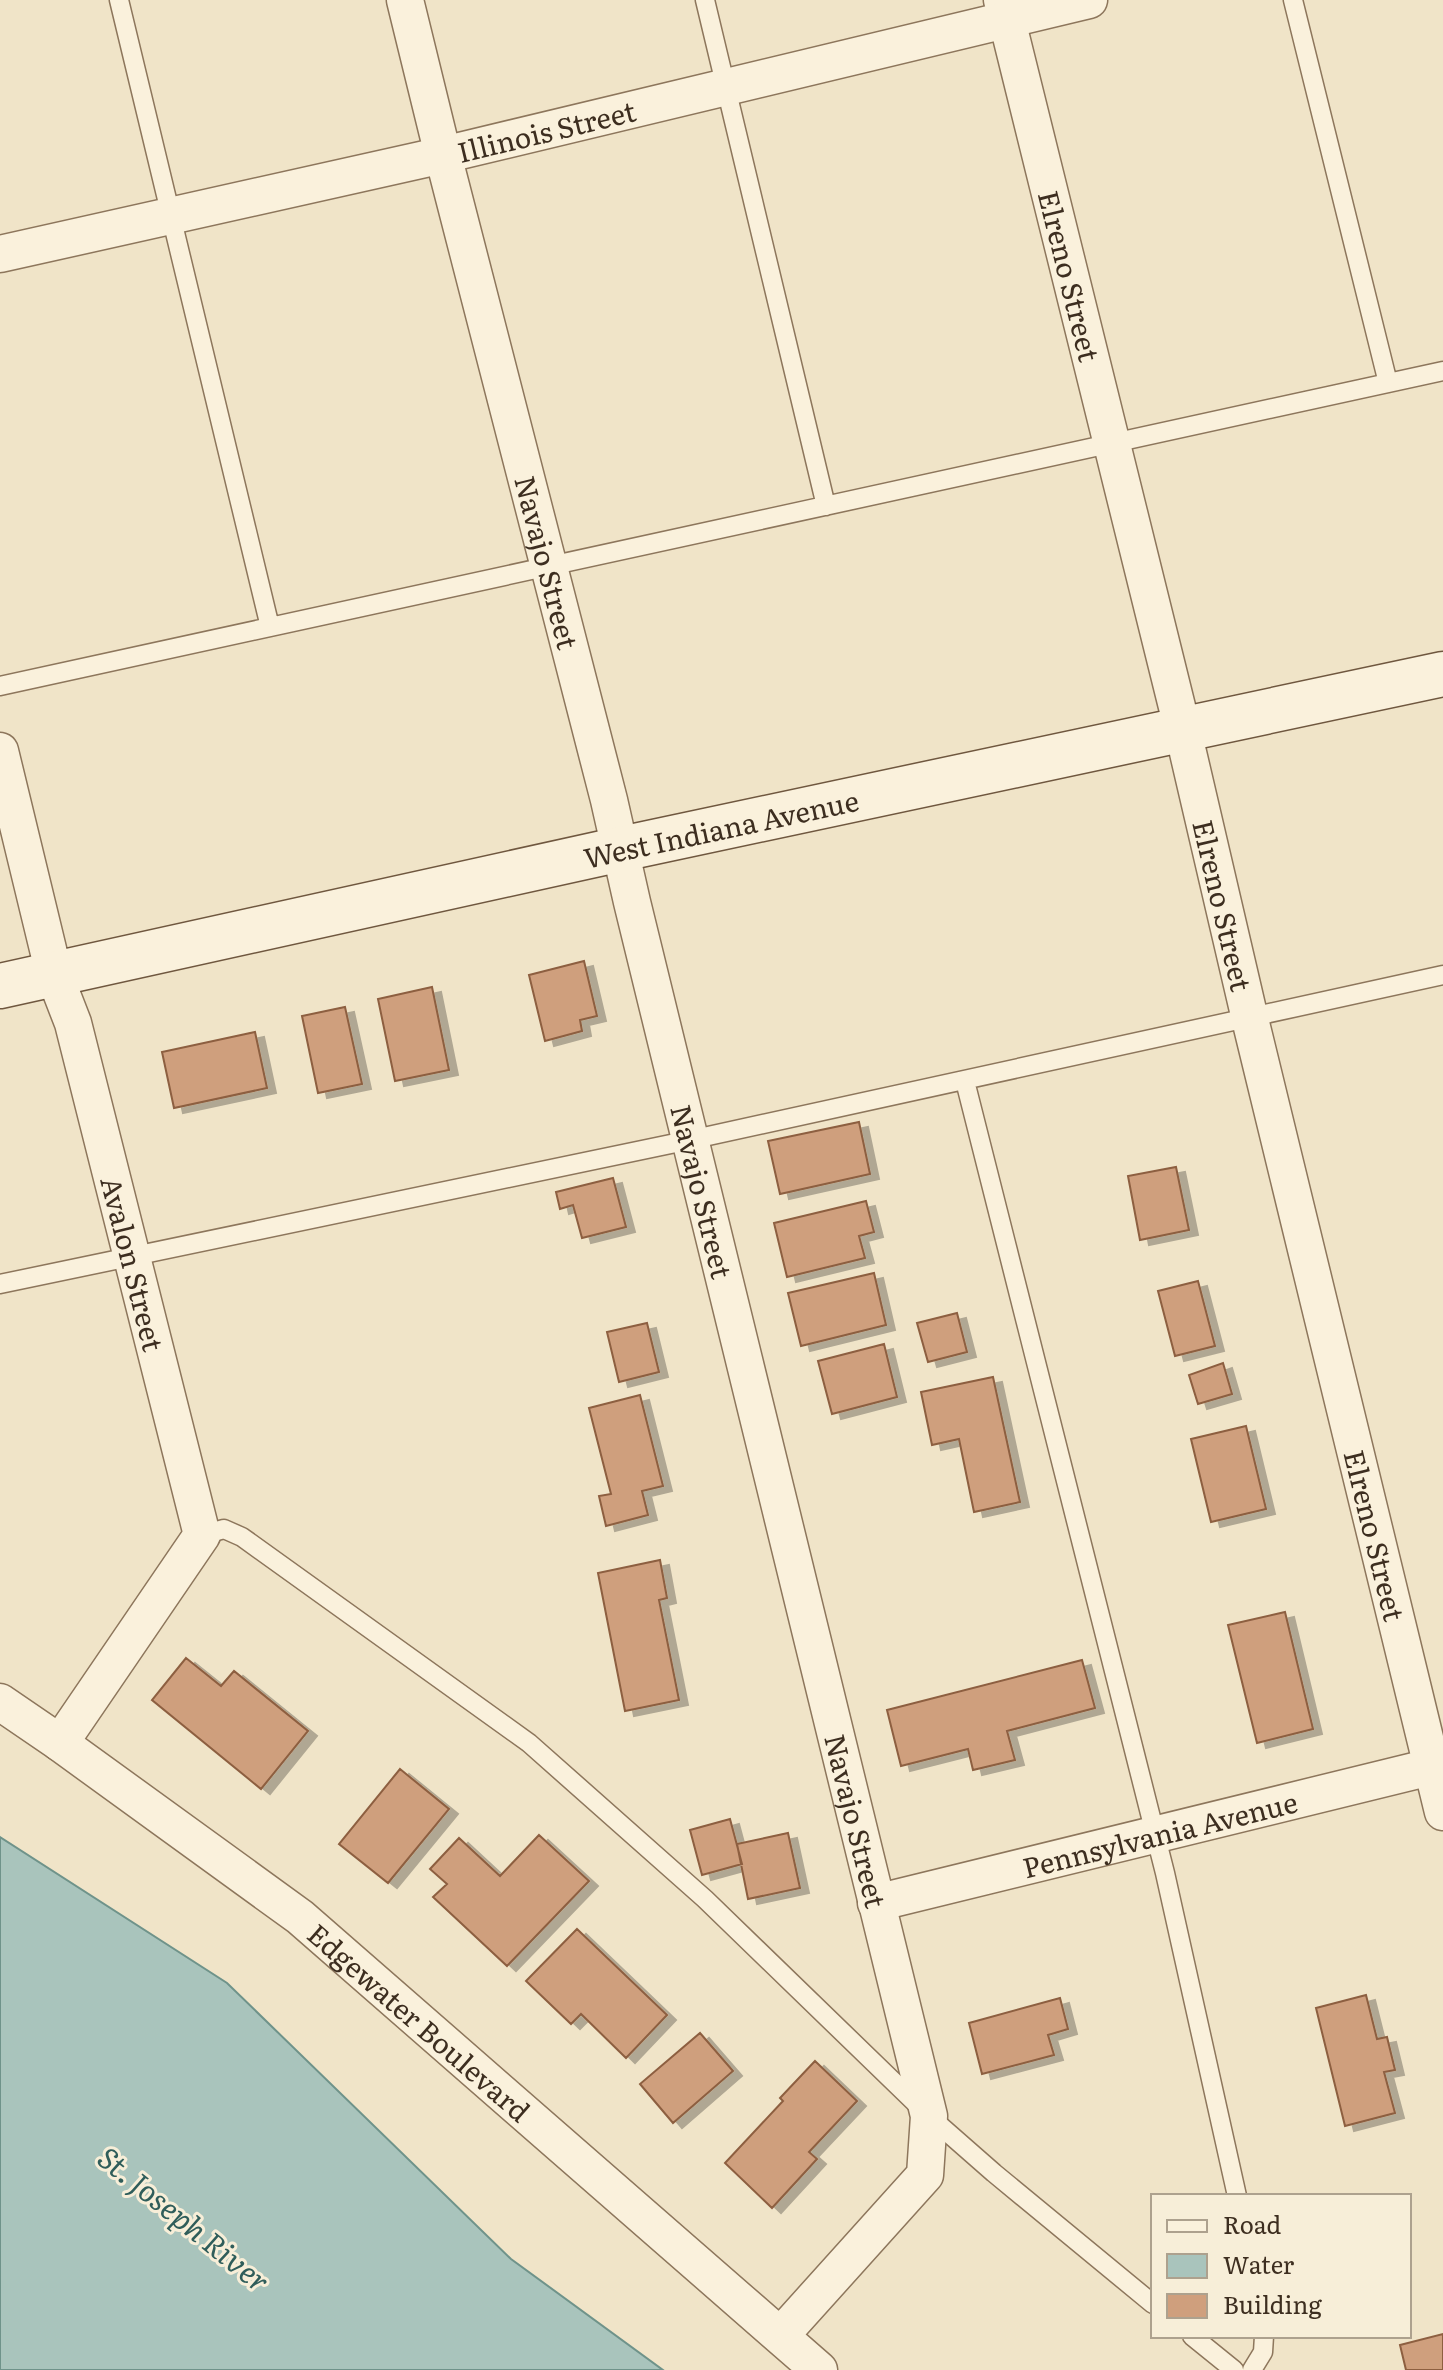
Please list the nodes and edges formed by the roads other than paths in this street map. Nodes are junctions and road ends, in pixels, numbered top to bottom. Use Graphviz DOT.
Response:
graph roads {
  1 [pos="119,0"];
  2 [pos="405,0"];
  3 [pos="705,0"];
  4 [pos="1089,0"];
  5 [pos="1293,0"];
  6 [pos="1004,10"];
  7 [pos="726,88"];
  8 [pos="443,155"];
  9 [pos="171,216"];
  10 [pos="0,254"];
  11 [pos="1443,371"];
  12 [pos="1388,383"];
  13 [pos="1112,444"];
  14 [pos="826,506"];
  15 [pos="549,566"];
  16 [pos="270,627"];
  17 [pos="1443,674"];
  18 [pos="0,686"];
  19 [pos="1183,731"];
  20 [pos="0,751"];
  21 [pos="621,849"];
  22 [pos="54,974"];
  23 [pos="1443,975"];
  24 [pos="0,986"];
  25 [pos="1250,1019"];
  26 [pos="965,1081"];
  27 [pos="690,1140"];
  28 [pos="131,1257"];
  29 [pos="0,1284"];
  30 [pos="202,1535"];
  31 [pos="0,1702"];
  32 [pos="60,1743"];
  33 [pos="1438,1765"];
  34 [pos="1443,1812"];
  35 [pos="1156,1835"];
  36 [pos="876,1903"];
  37 [pos="929,2116"];
  38 [pos="1237,2194"];
  39 [pos="1151,2302"];
  40 [pos="781,2335"];
  41 [pos="1194,2338"];
  42 [pos="1264,2338"];
  43 [pos="819,2370"];
  44 [pos="1234,2370"];
  45 [pos="1252,2370"];
  1 -- 9 [label="lane"];
  2 -- 8 [label="street, Navajo Street"];
  3 -- 7 [label="lane"];
  4 -- 6 [label="street, Illinois Street"];
  5 -- 12 [label="lane"];
  6 -- 7 [label="street, Illinois Street"];
  6 -- 13 [label="street, Elreno Street"];
  7 -- 8 [label="street, Illinois Street"];
  7 -- 14 [label="lane"];
  8 -- 9 [label="street, Illinois Street"];
  8 -- 15 [label="street, Navajo Street"];
  9 -- 10 [label="street, Illinois Street"];
  9 -- 16 [label="lane"];
  11 -- 12 [label="lane"];
  12 -- 13 [label="lane"];
  13 -- 14 [label="lane"];
  13 -- 19 [label="street, Elreno Street"];
  14 -- 15 [label="lane"];
  15 -- 16 [label="lane"];
  15 -- 21 [label="street, Navajo Street"];
  16 -- 18 [label="lane"];
  17 -- 19 [label="street, West Indiana Avenue"];
  19 -- 21 [label="street, West Indiana Avenue"];
  19 -- 25 [label="street, Elreno Street"];
  20 -- 22 [label="street, Avalon Street"];
  21 -- 22 [label="street, West Indiana Avenue"];
  21 -- 27 [label="street, Navajo Street"];
  22 -- 24 [label="street, West Indiana Avenue"];
  22 -- 28 [label="street, Avalon Street"];
  23 -- 25 [label="lane"];
  25 -- 26 [label="lane"];
  25 -- 33 [label="street, Elreno Street"];
  26 -- 27 [label="lane"];
  26 -- 35 [label="lane"];
  27 -- 28 [label="lane"];
  27 -- 36 [label="street, Navajo Street"];
  28 -- 29 [label="lane"];
  28 -- 30 [label="street, Avalon Street"];
  30 -- 32 [label="street"];
  30 -- 37 [label="lane"];
  31 -- 32 [label="street, Edgewater Boulevard"];
  32 -- 40 [label="street, Edgewater Boulevard"];
  33 -- 34 [label="street, Elreno Street"];
  33 -- 35 [label="street, Pennsylvania Avenue"];
  35 -- 36 [label="street, Pennsylvania Avenue"];
  35 -- 38 [label="lane"];
  36 -- 37 [label="street, Navajo Street"];
  37 -- 39 [label="lane"];
  37 -- 40 [label="street, Navajo Street"];
  40 -- 43 [label="street, Edgewater Boulevard"];
  41 -- 44 [label="lane"];
  42 -- 45 [label="lane"];
}
